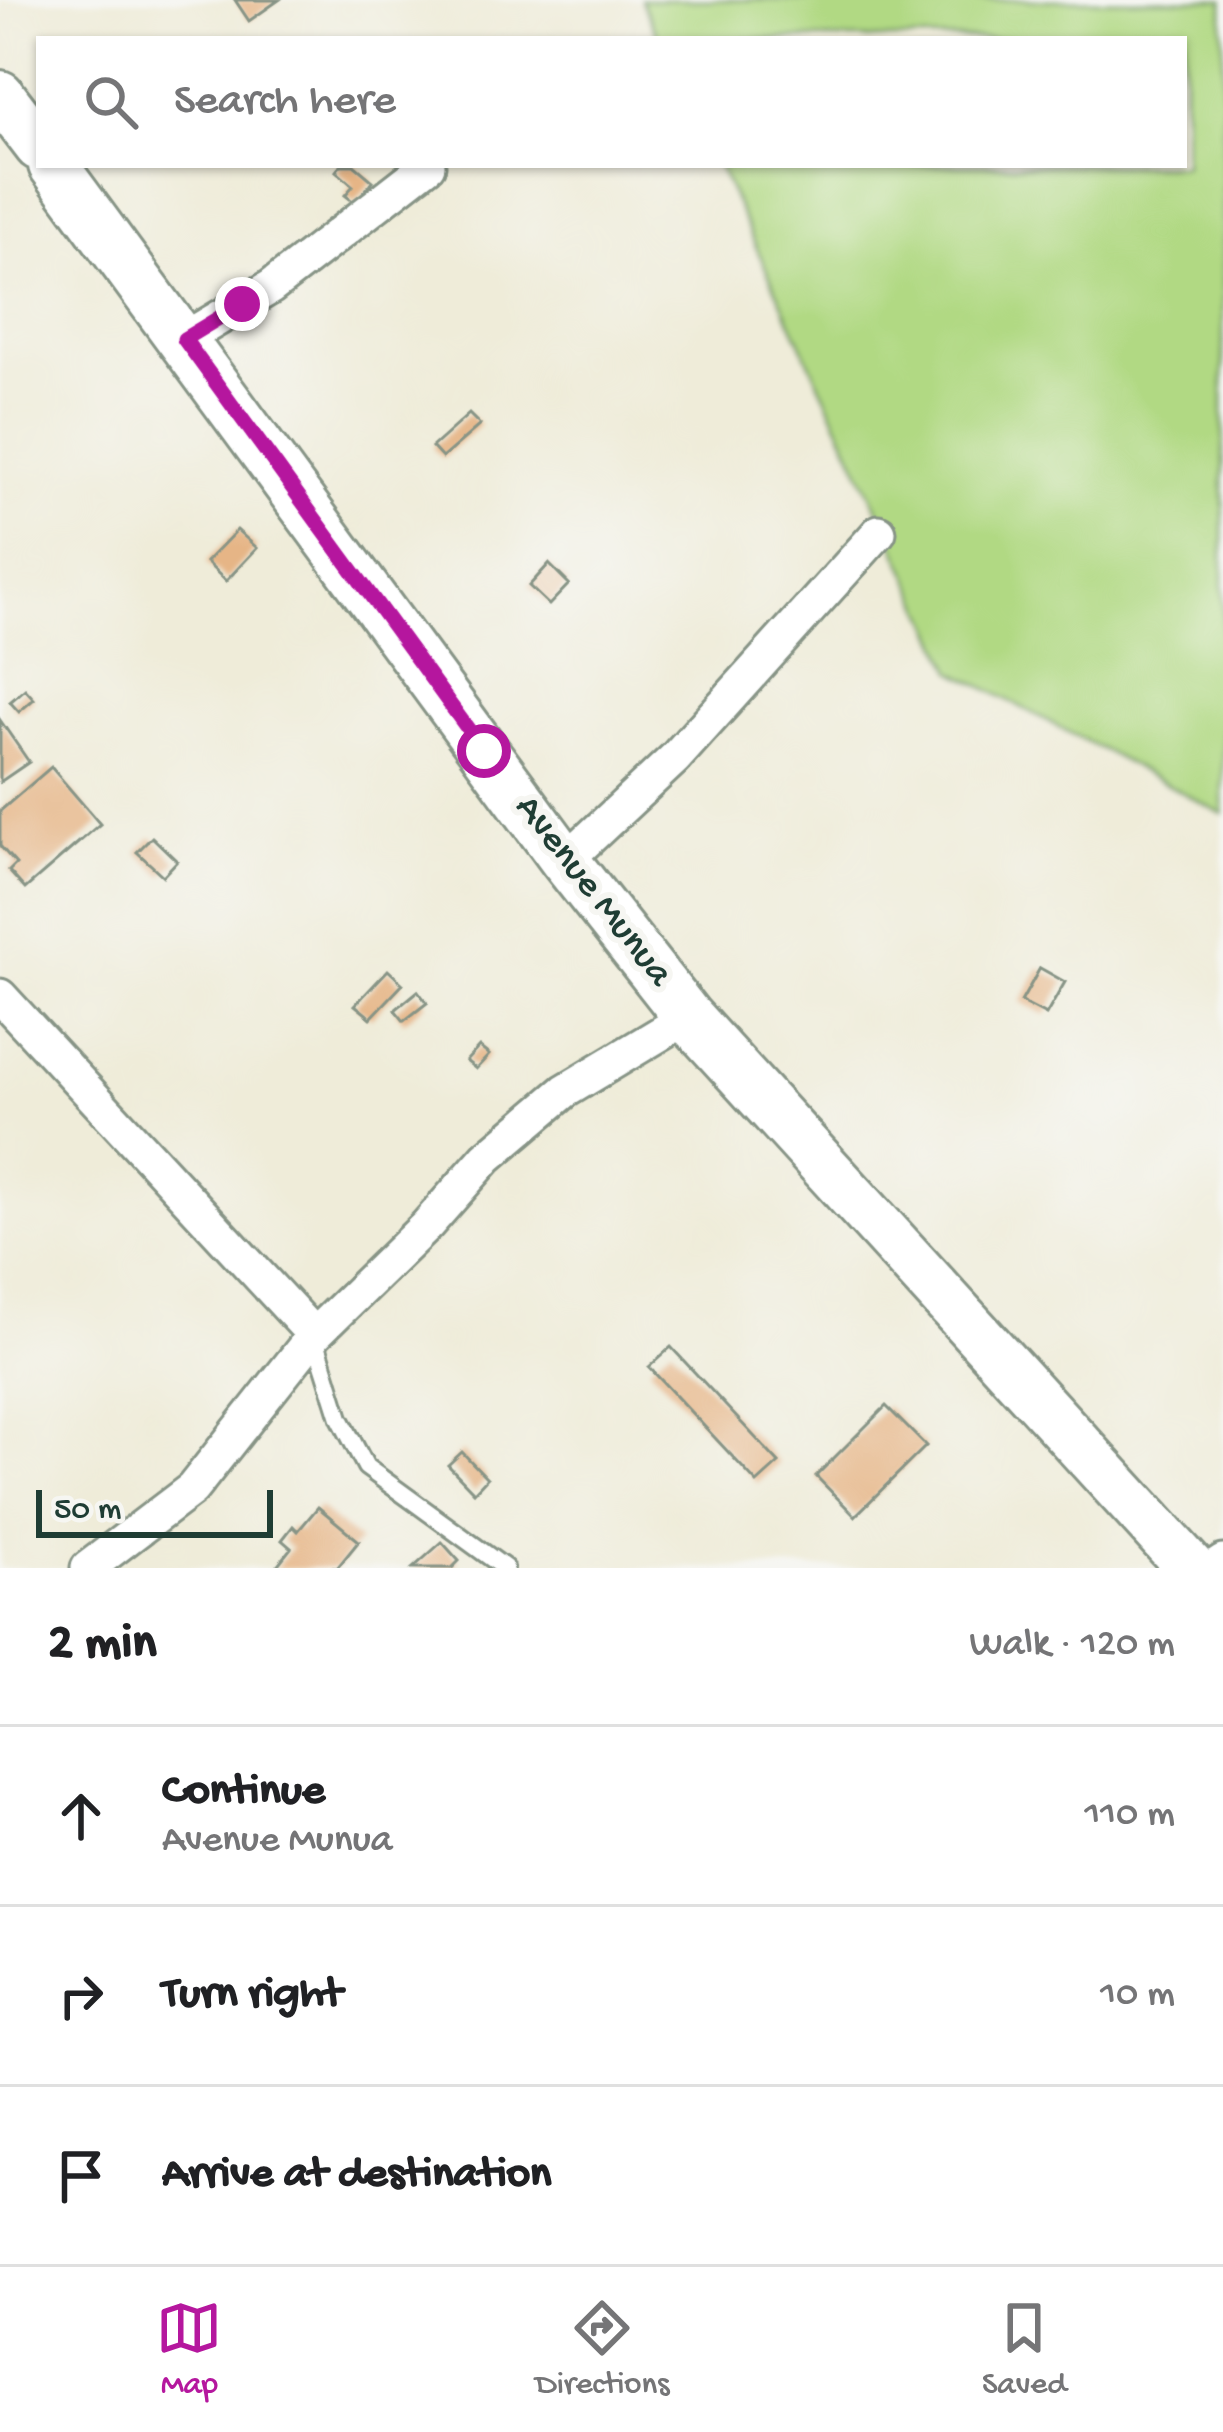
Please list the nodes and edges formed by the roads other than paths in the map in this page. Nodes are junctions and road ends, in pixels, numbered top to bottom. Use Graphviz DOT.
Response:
graph roads {
  1 [pos="0,95"];
  2 [pos="36,142"];
  3 [pos="55,168"];
  4 [pos="424,168"];
  5 [pos="184,339"];
  6 [pos="879,532"];
  7 [pos="565,861"];
  8 [pos="0,996"];
  9 [pos="688,1016"];
  10 [pos="314,1335"];
  11 [pos="1223,1562"];
  12 [pos="88,1568"];
  13 [pos="505,1568"];
  14 [pos="1191,1568"];
  15 [pos="1214,1568"];
  1 -- 2 [label="main road"];
  3 -- 5 [label="main road, Avenue Munua"];
  4 -- 5 [label="street"];
  5 -- 7 [label="main road, Avenue Munua"];
  6 -- 7 [label="street"];
  7 -- 9 [label="main road, Avenue Munua"];
  8 -- 10 [label="street"];
  9 -- 10 [label="street"];
  9 -- 14 [label="main road, Avenue Munua"];
  10 -- 12 [label="street"];
  10 -- 13 [label="lane"];
  11 -- 15 [label="street"];
}
